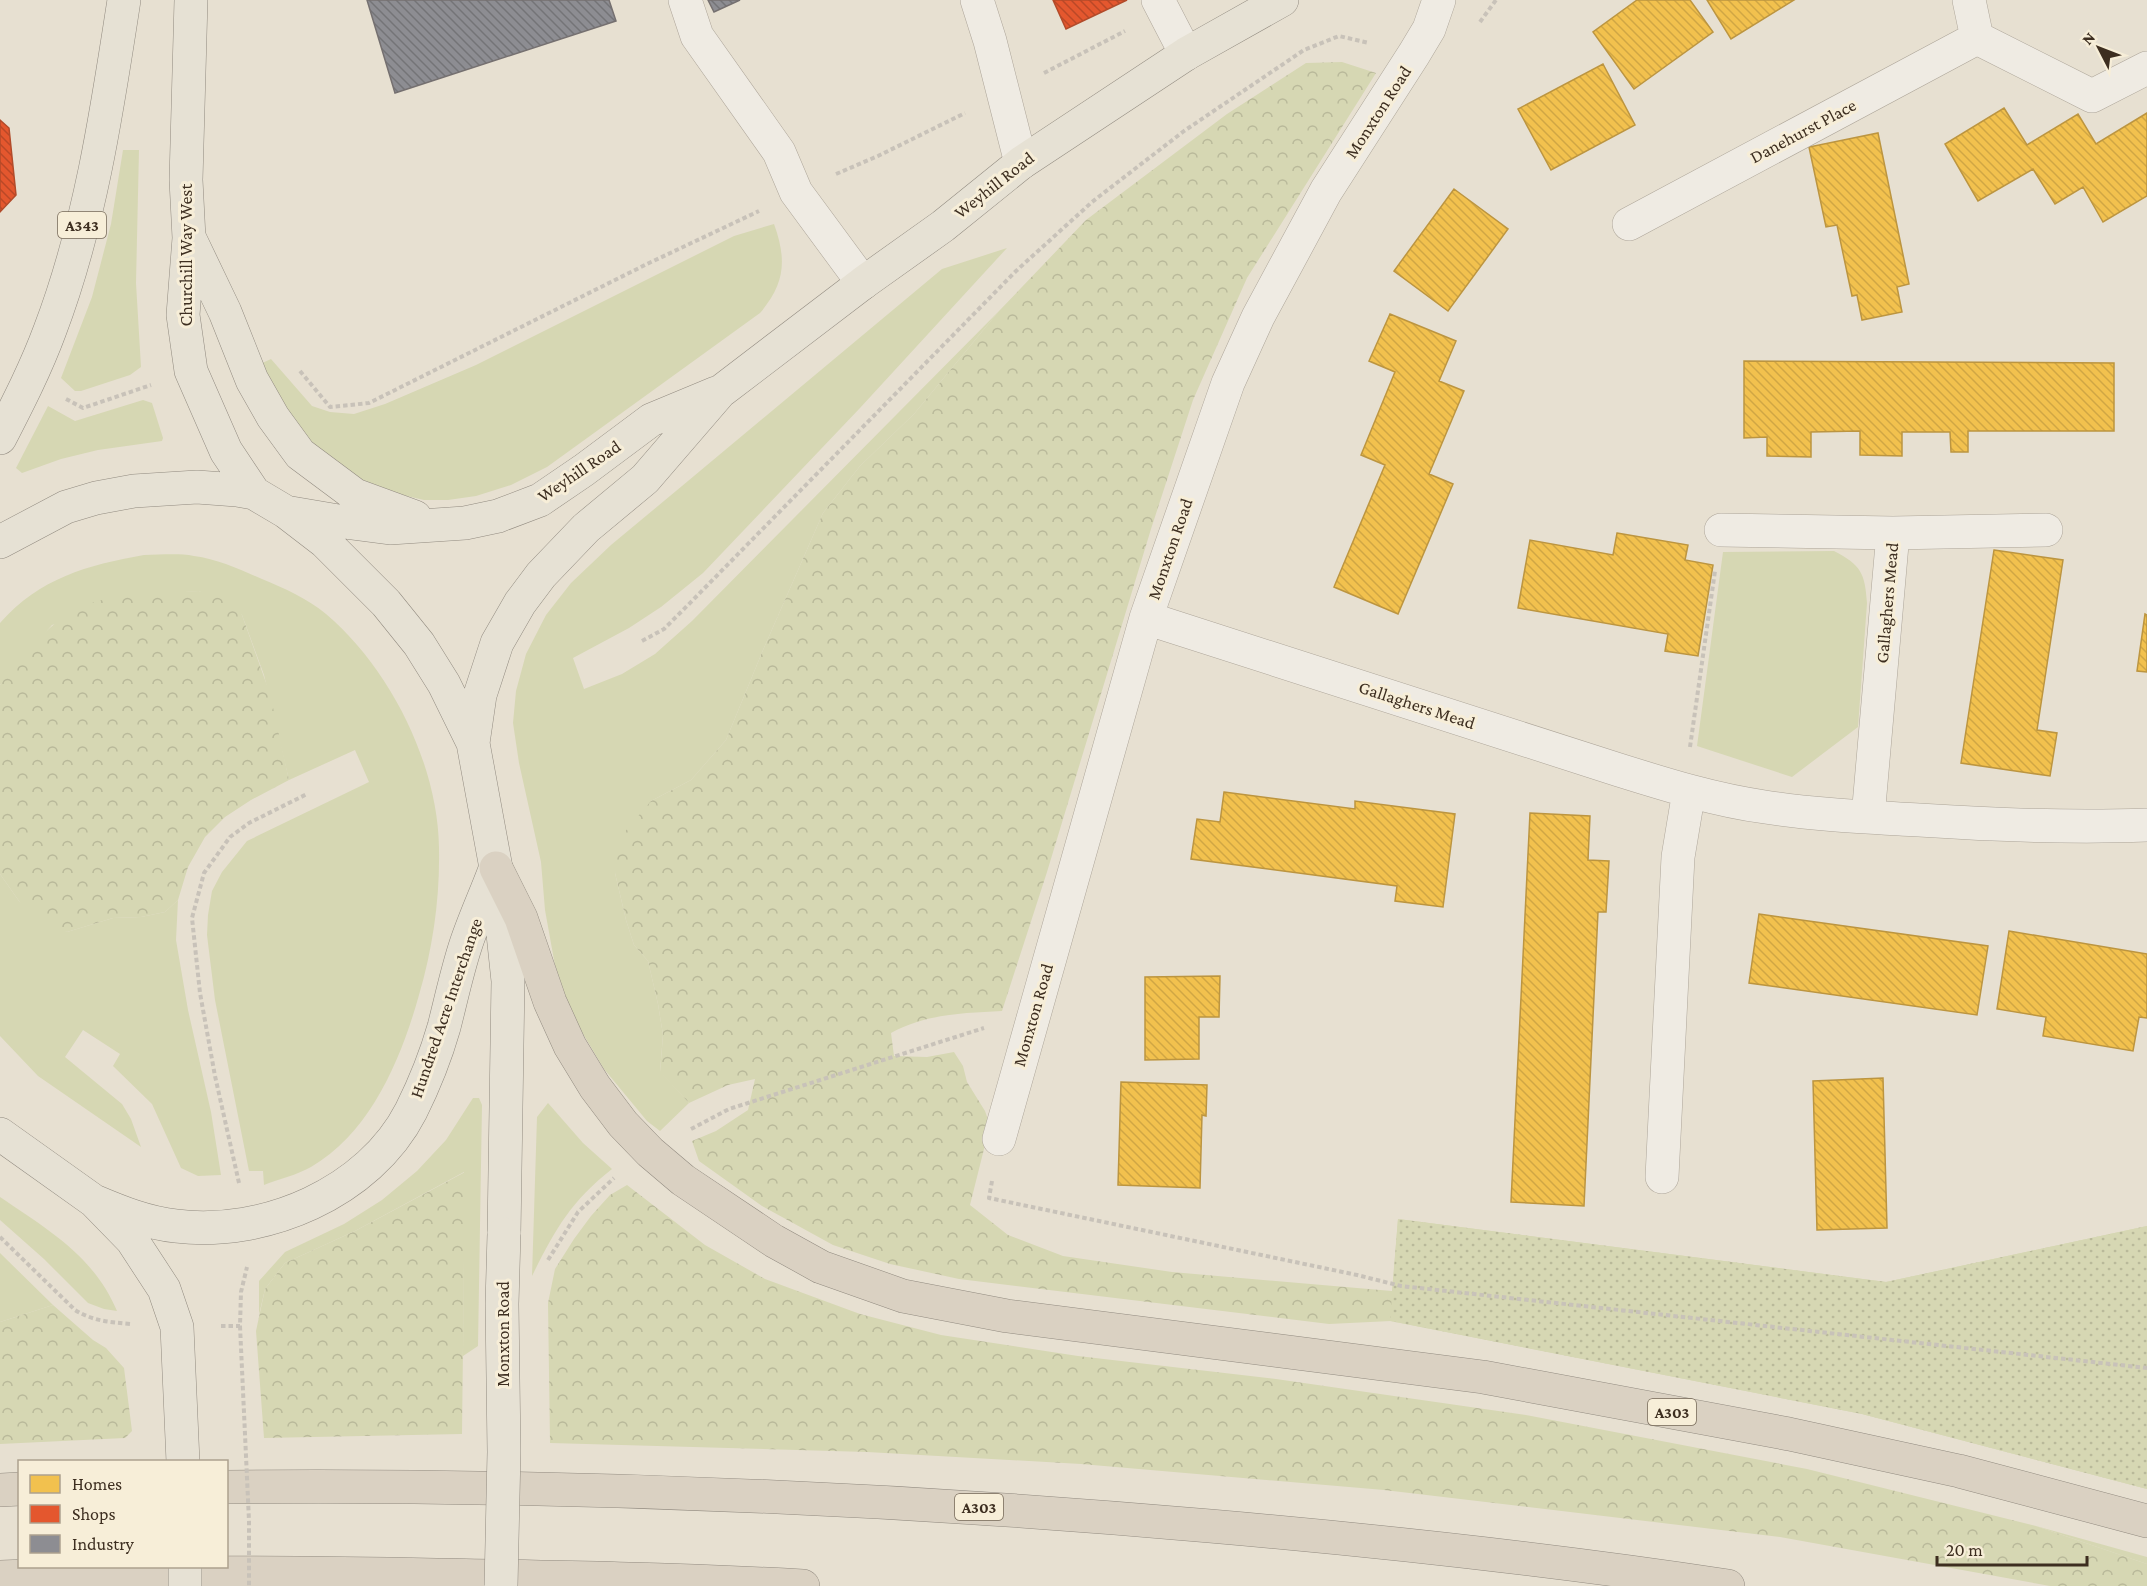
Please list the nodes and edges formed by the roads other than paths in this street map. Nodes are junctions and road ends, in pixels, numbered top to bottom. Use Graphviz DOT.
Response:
graph roads {
  1 [pos="124,0"];
  2 [pos="191,0"];
  3 [pos="685,0"];
  4 [pos="977,0"];
  5 [pos="1282,0"];
  6 [pos="1439,0"];
  7 [pos="1969,0"];
  8 [pos="1160,6"];
  9 [pos="1977,38"];
  10 [pos="1186,54"];
  11 [pos="2147,68"];
  12 [pos="1021,163"];
  13 [pos="1629,224"];
  14 [pos="189,238"];
  15 [pos="863,283"];
  16 [pos="720,392"];
  17 [pos="0,438"];
  18 [pos="254,493"];
  19 [pos="286,512"];
  20 [pos="438,524"];
  21 [pos="1721,530"];
  22 [pos="2046,530"];
  23 [pos="1893,533"];
  24 [pos="0,542"];
  25 [pos="1146,618"];
  26 [pos="473,742"];
  27 [pos="1686,790"];
  28 [pos="1868,817"];
  29 [pos="2147,825"];
  30 [pos="496,868"];
  31 [pos="506,1082"];
  32 [pos="0,1134"];
  33 [pos="999,1138"];
  34 [pos="1662,1177"];
  35 [pos="94,1201"];
  36 [pos="183,1460"];
  37 [pos="228,1487"];
  38 [pos="0,1490"];
  39 [pos="18,1490"];
  40 [pos="2147,1521"];
  41 [pos="185,1568"];
  42 [pos="0,1577"];
  43 [pos="185,1586"];
  44 [pos="501,1586"];
  45 [pos="803,1586"];
  46 [pos="1728,1586"];
  1 -- 17 [label="main road, A343"];
  2 -- 14 [label="main road, Churchill Way West"];
  3 -- 15 [label="street"];
  4 -- 12 [label="street"];
  5 -- 10 [label="main road, Weyhill Road"];
  6 -- 25 [label="street, Monxton Road"];
  7 -- 9 [label="street"];
  8 -- 10 [label="street"];
  9 -- 11 [label="street"];
  9 -- 13 [label="street, Danehurst Place"];
  10 -- 12 [label="main road, Weyhill Road"];
  12 -- 15 [label="main road, Weyhill Road"];
  14 -- 18 [label="main road, Churchill Way West"];
  14 -- 20 [label="main road"];
  15 -- 16 [label="main road, Weyhill Road"];
  16 -- 20 [label="main road, Weyhill Road"];
  16 -- 26 [label="main road, Weyhill Road"];
  18 -- 19 [label="main road, Hundred Acre Interchange"];
  18 -- 24 [label="main road, Hundred Acre Interchange"];
  19 -- 20 [label="main road, Weyhill Road"];
  19 -- 26 [label="main road, Hundred Acre Interchange"];
  21 -- 23 [label="street, Gallaghers Mead"];
  22 -- 23 [label="street, Gallaghers Mead"];
  23 -- 28 [label="street, Gallaghers Mead"];
  25 -- 27 [label="street, Gallaghers Mead"];
  25 -- 33 [label="street, Monxton Road"];
  26 -- 30 [label="main road, Hundred Acre Interchange"];
  27 -- 28 [label="street, Gallaghers Mead"];
  27 -- 34 [label="street"];
  28 -- 29 [label="street, Gallaghers Mead"];
  30 -- 31 [label="main road, Hundred Acre Interchange"];
  30 -- 35 [label="main road, Hundred Acre Interchange"];
  30 -- 40 [label="highway, A303"];
  31 -- 44 [label="main road, Monxton Road, bridge"];
  32 -- 35 [label="main road, Hundred Acre Interchange"];
  35 -- 36 [label="main road, Hundred Acre Interchange"];
  37 -- 46 [label="highway, A303"];
  38 -- 39 [label="highway"];
  41 -- 43 [label="main road, bridge"];
  42 -- 45 [label="highway"];
}
